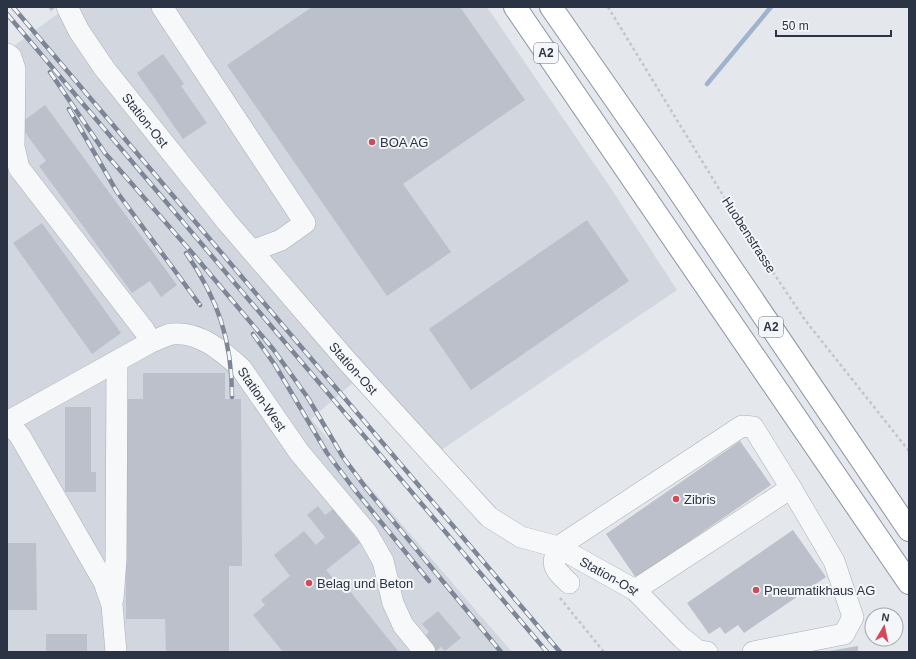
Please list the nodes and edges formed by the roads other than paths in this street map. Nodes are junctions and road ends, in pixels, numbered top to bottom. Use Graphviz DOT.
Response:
graph roads {
  1 [pos="67,7"];
  2 [pos="162,7"];
  3 [pos="515,7"];
  4 [pos="551,7"];
  5 [pos="566,7"];
  6 [pos="9,56"];
  7 [pos="632,124"];
  8 [pos="252,251"];
  9 [pos="151,342"];
  10 [pos="117,362"];
  11 [pos="7,422"];
  12 [pos="791,488"];
  13 [pos="909,530"];
  14 [pos="558,547"];
  15 [pos="569,583"];
  16 [pos="909,583"];
  17 [pos="635,590"];
  18 [pos="112,605"];
  19 [pos="116,652"];
  20 [pos="425,652"];
  21 [pos="707,652"];
  22 [pos="753,652"];
  1 -- 8 [label="street, Station-Ost"];
  2 -- 8 [label="street"];
  3 -- 16 [label="highway, A2"];
  4 -- 7 [label="highway, A2"];
  5 -- 7 [label="highway"];
  6 -- 9 [label="street"];
  7 -- 13 [label="highway, A2"];
  8 -- 14 [label="street, Station-Ost"];
  9 -- 10 [label="street, Station-West"];
  9 -- 20 [label="street, Station-West"];
  10 -- 11 [label="street, Station-West"];
  10 -- 18 [label="street"];
  11 -- 18 [label="street"];
  12 -- 14 [label="street"];
  12 -- 17 [label="street"];
  12 -- 22 [label="street"];
  14 -- 15 [label="street"];
  14 -- 17 [label="street, Station-Ost"];
  17 -- 21 [label="street, Station-Ost"];
  18 -- 19 [label="street"];
}
